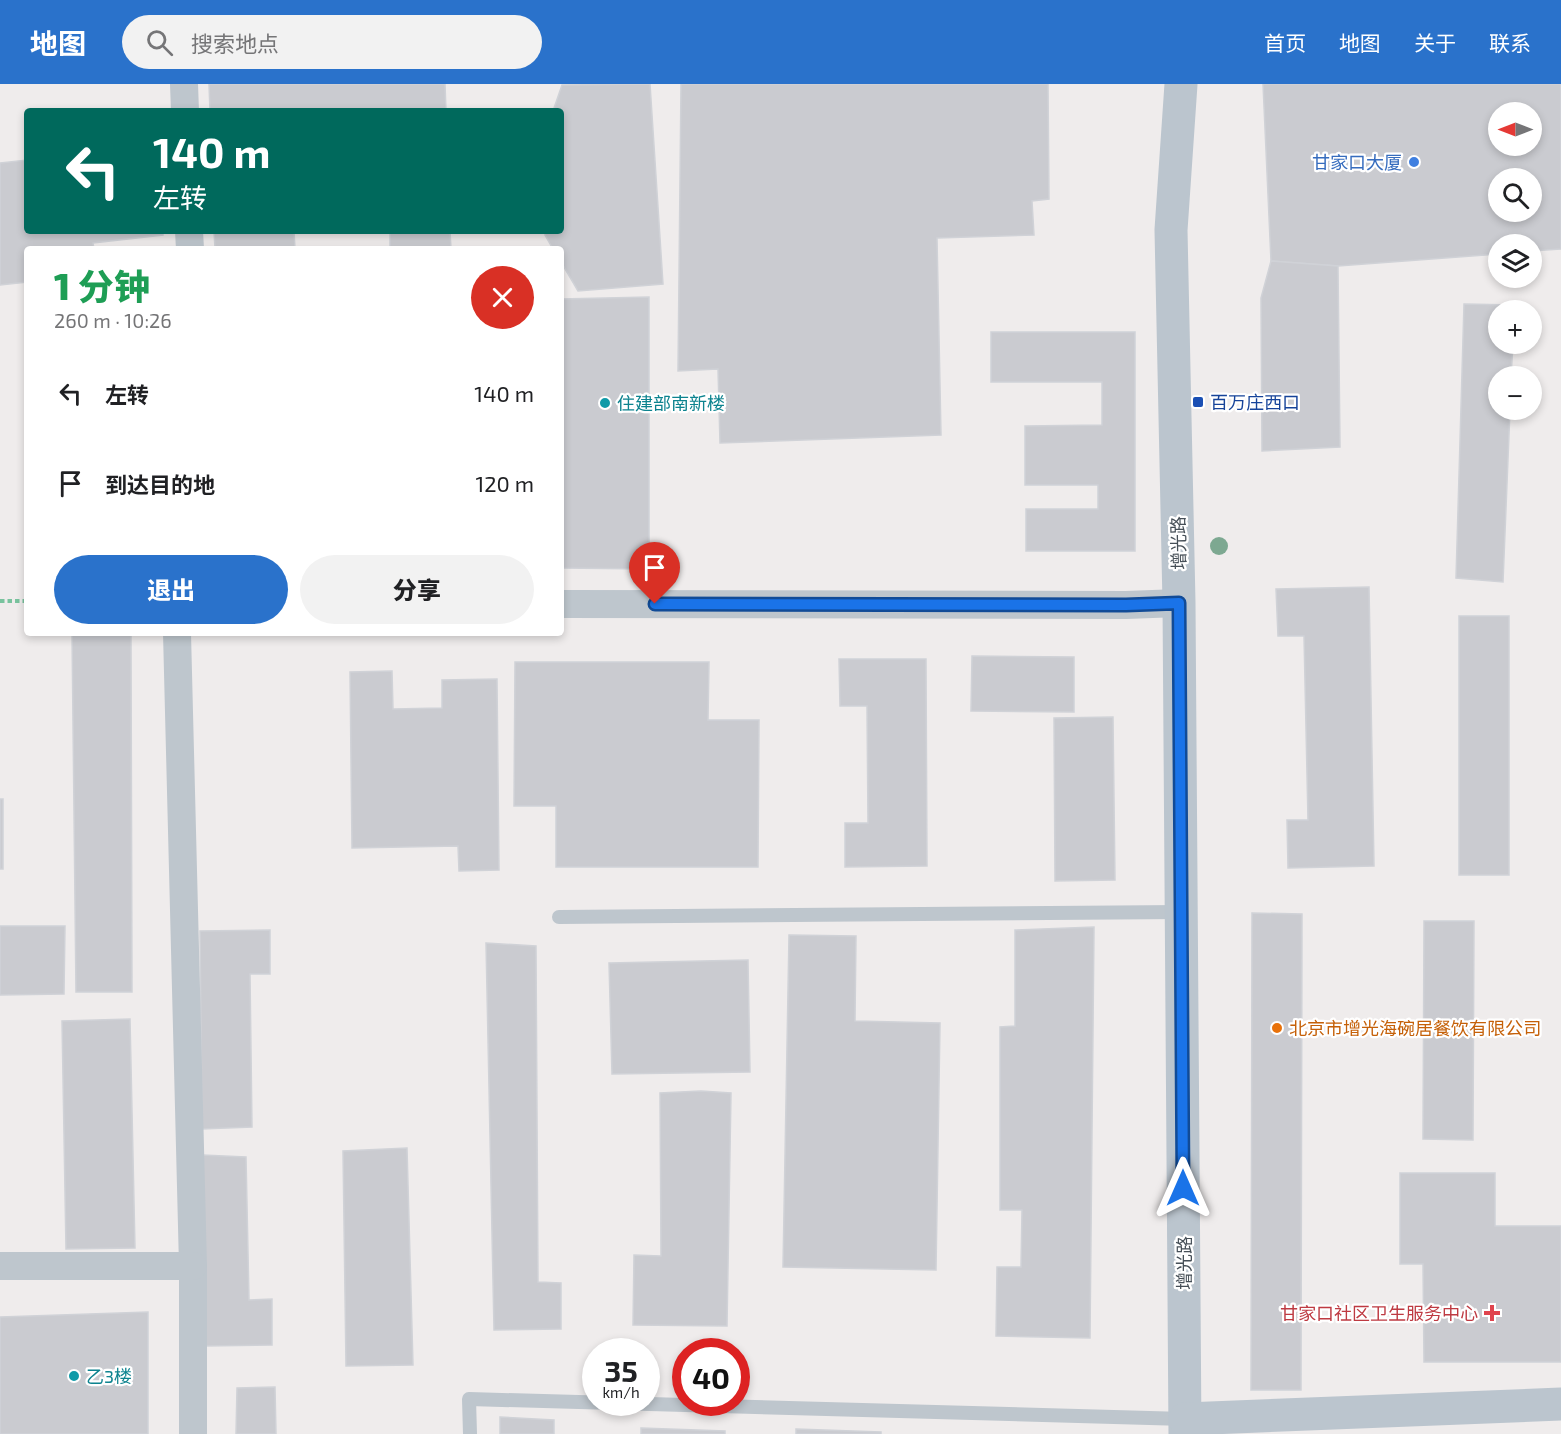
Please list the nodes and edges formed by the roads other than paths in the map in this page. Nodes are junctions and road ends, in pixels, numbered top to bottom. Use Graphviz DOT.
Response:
graph roads {
  1 [pos="184,84"];
  2 [pos="1181,84"];
  3 [pos="185,108"];
  4 [pos="1179,603"];
  5 [pos="564,604"];
  6 [pos="177,636"];
  7 [pos="1181,912"];
  8 [pos="559,917"];
  9 [pos="0,1266"];
  10 [pos="193,1266"];
  11 [pos="1561,1404"];
  12 [pos="1185,1426"];
  13 [pos="193,1434"];
  14 [pos="470,1434"];
  1 -- 3 [label="street"];
  2 -- 4 [label="street, 增光路"];
  4 -- 5 [label="street"];
  4 -- 7 [label="street, 增光路"];
  6 -- 10 [label="street"];
  7 -- 8 [label="lane"];
  7 -- 12 [label="street, 增光路"];
  9 -- 10 [label="street"];
  10 -- 13 [label="street"];
  11 -- 12 [label="street"];
  12 -- 14 [label="lane"];
}
